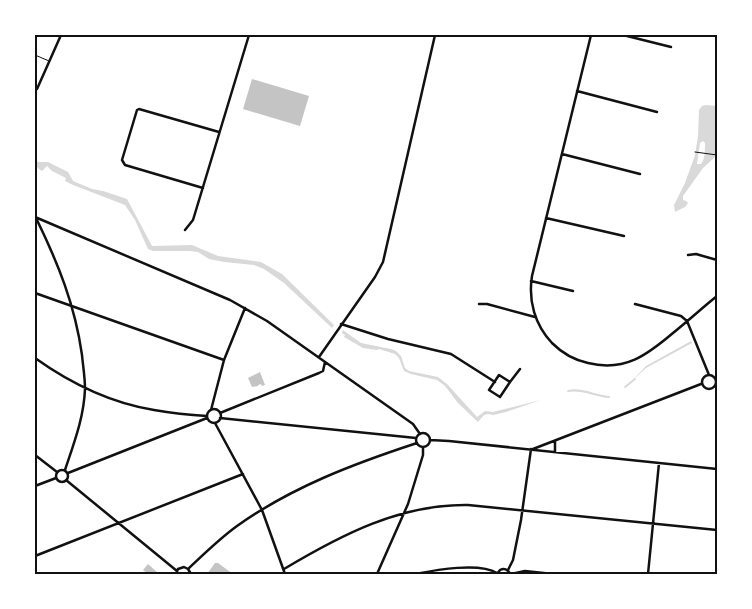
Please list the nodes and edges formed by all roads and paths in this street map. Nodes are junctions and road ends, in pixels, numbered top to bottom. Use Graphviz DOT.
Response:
graph roads {
  1 [pos="61,35"];
  2 [pos="249,35"];
  3 [pos="435,35"];
  4 [pos="591,35"];
  5 [pos="623,35"];
  6 [pos="671,47"];
  7 [pos="35,55"];
  8 [pos="49,61"];
  9 [pos="35,89"];
  10 [pos="577,91"];
  11 [pos="657,112"];
  12 [pos="220,132"];
  13 [pos="695,152"];
  14 [pos="562,154"];
  15 [pos="717,155"];
  16 [pos="640,174"];
  17 [pos="203,188"];
  18 [pos="35,217"];
  19 [pos="546,218"];
  20 [pos="185,230"];
  21 [pos="624,236"];
  22 [pos="688,254"];
  23 [pos="717,260"];
  24 [pos="531,281"];
  25 [pos="572,291"];
  26 [pos="35,293"];
  27 [pos="717,296"];
  28 [pos="479,304"];
  29 [pos="635,304"];
  30 [pos="73,306"];
  31 [pos="244,308"];
  32 [pos="536,317"];
  33 [pos="687,321"];
  34 [pos="341,324"];
  35 [pos="318,357"];
  36 [pos="35,358"];
  37 [pos="224,360"];
  38 [pos="325,362"];
  39 [pos="520,369"];
  40 [pos="709,375"];
  41 [pos="495,382"];
  42 [pos="510,382"];
  43 [pos="702,384"];
  44 [pos="716,386"];
  45 [pos="85,389"];
  46 [pos="211,410"];
  47 [pos="220,412"];
  48 [pos="207,417"];
  49 [pos="220,418"];
  50 [pos="216,423"];
  51 [pos="420,434"];
  52 [pos="416,438"];
  53 [pos="430,440"];
  54 [pos="555,441"];
  55 [pos="417,443"];
  56 [pos="423,448"];
  57 [pos="531,449"];
  58 [pos="555,452"];
  59 [pos="35,455"];
  60 [pos="659,463"];
  61 [pos="717,469"];
  62 [pos="65,470"];
  63 [pos="57,472"];
  64 [pos="68,473"];
  65 [pos="243,474"];
  66 [pos="56,478"];
  67 [pos="66,480"];
  68 [pos="35,486"];
  69 [pos="262,510"];
  70 [pos="523,510"];
  71 [pos="405,512"];
  72 [pos="118,523"];
  73 [pos="652,524"];
  74 [pos="717,530"];
  75 [pos="35,556"];
  76 [pos="188,569"];
  77 [pos="284,569"];
  78 [pos="508,570"];
  79 [pos="176,572"];
  80 [pos="497,573"];
  81 [pos="190,574"];
  82 [pos="285,574"];
  83 [pos="377,574"];
  84 [pos="415,574"];
  85 [pos="511,574"];
  86 [pos="553,574"];
  87 [pos="648,574"];
  1 -- 8 [label="street"];
  2 -- 12 [label="street"];
  3 -- 34 [label="street"];
  4 -- 10 [label="street"];
  5 -- 6 [label="street"];
  7 -- 8 [label="lane"];
  8 -- 9 [label="street"];
  10 -- 11 [label="street"];
  10 -- 14 [label="street"];
  12 -- 17 [label="street"];
  12 -- 17 [label="street"];
  13 -- 15 [label="path"];
  14 -- 16 [label="street"];
  14 -- 19 [label="street"];
  17 -- 20 [label="street"];
  18 -- 30 [label="street"];
  18 -- 31 [label="street"];
  19 -- 21 [label="street"];
  19 -- 24 [label="street"];
  22 -- 23 [label="street"];
  24 -- 25 [label="street"];
  24 -- 32 [label="street"];
  26 -- 30 [label="street"];
  27 -- 33 [label="street"];
  28 -- 32 [label="street"];
  29 -- 33 [label="street"];
  30 -- 37 [label="street"];
  30 -- 45 [label="street"];
  31 -- 35 [label="street"];
  31 -- 37 [label="street"];
  32 -- 33 [label="street"];
  33 -- 40 [label="street"];
  34 -- 35 [label="street"];
  34 -- 41 [label="street"];
  35 -- 38 [label="street"];
  36 -- 45 [label="street"];
  37 -- 46 [label="street"];
  38 -- 47 [label="street"];
  38 -- 51 [label="street"];
  39 -- 42 [label="street"];
  40 -- 43 [label="street"];
  40 -- 44 [label="street"];
  41 -- 42 [label="street"];
  41 -- 42 [label="street"];
  43 -- 44 [label="street"];
  43 -- 54 [label="street"];
  45 -- 48 [label="street"];
  45 -- 62 [label="street"];
  46 -- 47 [label="street"];
  46 -- 48 [label="street"];
  47 -- 49 [label="street"];
  48 -- 50 [label="street"];
  48 -- 64 [label="street"];
  49 -- 50 [label="street"];
  49 -- 52 [label="street"];
  50 -- 65 [label="street"];
  51 -- 52 [label="street"];
  51 -- 53 [label="street"];
  52 -- 55 [label="street"];
  53 -- 56 [label="street"];
  53 -- 57 [label="street"];
  54 -- 57 [label="street"];
  54 -- 58 [label="street"];
  55 -- 56 [label="street"];
  55 -- 69 [label="street"];
  56 -- 71 [label="street"];
  57 -- 58 [label="street"];
  57 -- 70 [label="street"];
  58 -- 60 [label="street"];
  59 -- 63 [label="street"];
  60 -- 61 [label="street"];
  60 -- 73 [label="street"];
  62 -- 63 [label="street"];
  62 -- 64 [label="street"];
  63 -- 66 [label="street"];
  64 -- 67 [label="street"];
  65 -- 69 [label="street"];
  65 -- 72 [label="street"];
  66 -- 67 [label="street"];
  66 -- 68 [label="street"];
  67 -- 72 [label="street"];
  69 -- 76 [label="street"];
  69 -- 77 [label="street"];
  70 -- 71 [label="street"];
  70 -- 73 [label="street"];
  70 -- 78 [label="street"];
  71 -- 77 [label="street"];
  71 -- 83 [label="street"];
  72 -- 75 [label="street"];
  72 -- 79 [label="street"];
  73 -- 74 [label="street"];
  73 -- 87 [label="street"];
  76 -- 79 [label="street"];
  76 -- 81 [label="street"];
  77 -- 82 [label="street"];
  78 -- 80 [label="street"];
  78 -- 85 [label="street"];
  80 -- 84 [label="street"];
  85 -- 86 [label="street"];
}
